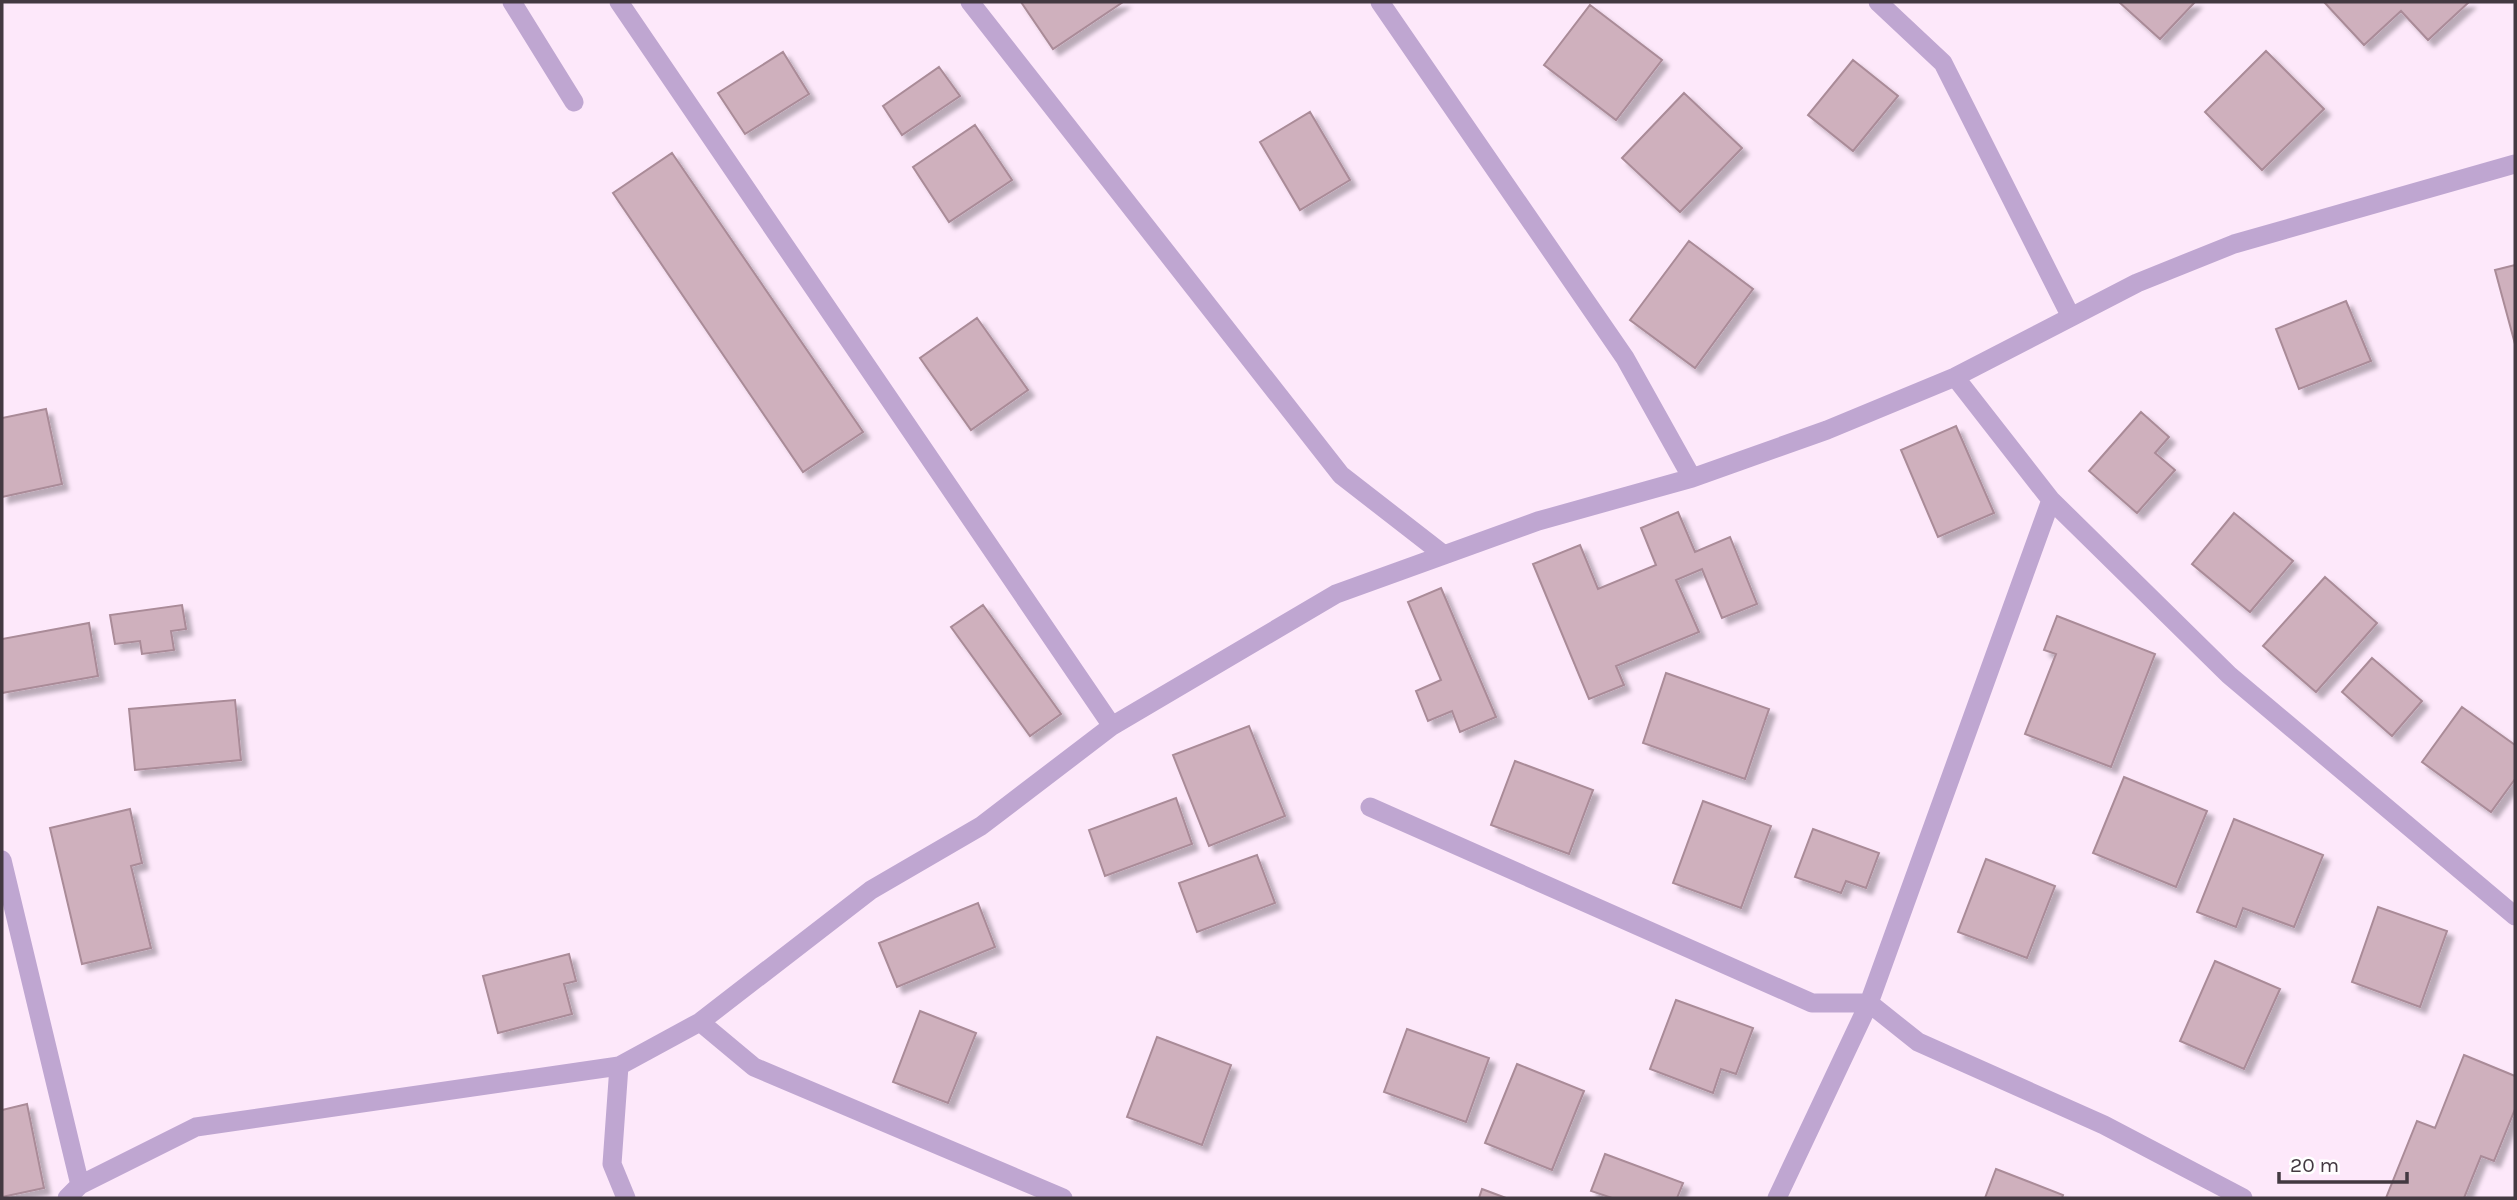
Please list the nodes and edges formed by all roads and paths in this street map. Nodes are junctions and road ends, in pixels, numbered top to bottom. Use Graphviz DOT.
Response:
graph roads {
  1 [pos="512,2"];
  2 [pos="620,2"];
  3 [pos="970,2"];
  4 [pos="1380,2"];
  5 [pos="1878,2"];
  6 [pos="574,102"];
  7 [pos="2515,164"];
  8 [pos="2071,317"];
  9 [pos="1955,377"];
  10 [pos="1692,478"];
  11 [pos="2051,500"];
  12 [pos="1444,555"];
  13 [pos="1112,726"];
  14 [pos="1370,807"];
  15 [pos="2,860"];
  16 [pos="2515,916"];
  17 [pos="1870,1003"];
  18 [pos="699,1022"];
  19 [pos="619,1066"];
  20 [pos="74,1192"];
  21 [pos="626,1198"];
  22 [pos="1063,1198"];
  23 [pos="1777,1198"];
  24 [pos="2243,1198"];
  1 -- 6 [label="street"];
  2 -- 13 [label="street"];
  3 -- 12 [label="street"];
  4 -- 10 [label="street"];
  5 -- 8 [label="street"];
  7 -- 8 [label="street"];
  8 -- 9 [label="street"];
  9 -- 10 [label="street"];
  9 -- 11 [label="street"];
  10 -- 12 [label="street"];
  11 -- 16 [label="street"];
  11 -- 17 [label="street"];
  12 -- 13 [label="street"];
  13 -- 18 [label="street"];
  14 -- 17 [label="street"];
  15 -- 20 [label="street"];
  17 -- 23 [label="street"];
  17 -- 24 [label="street"];
  18 -- 19 [label="street"];
  18 -- 22 [label="street"];
  19 -- 20 [label="street"];
  19 -- 21 [label="street"];
}
